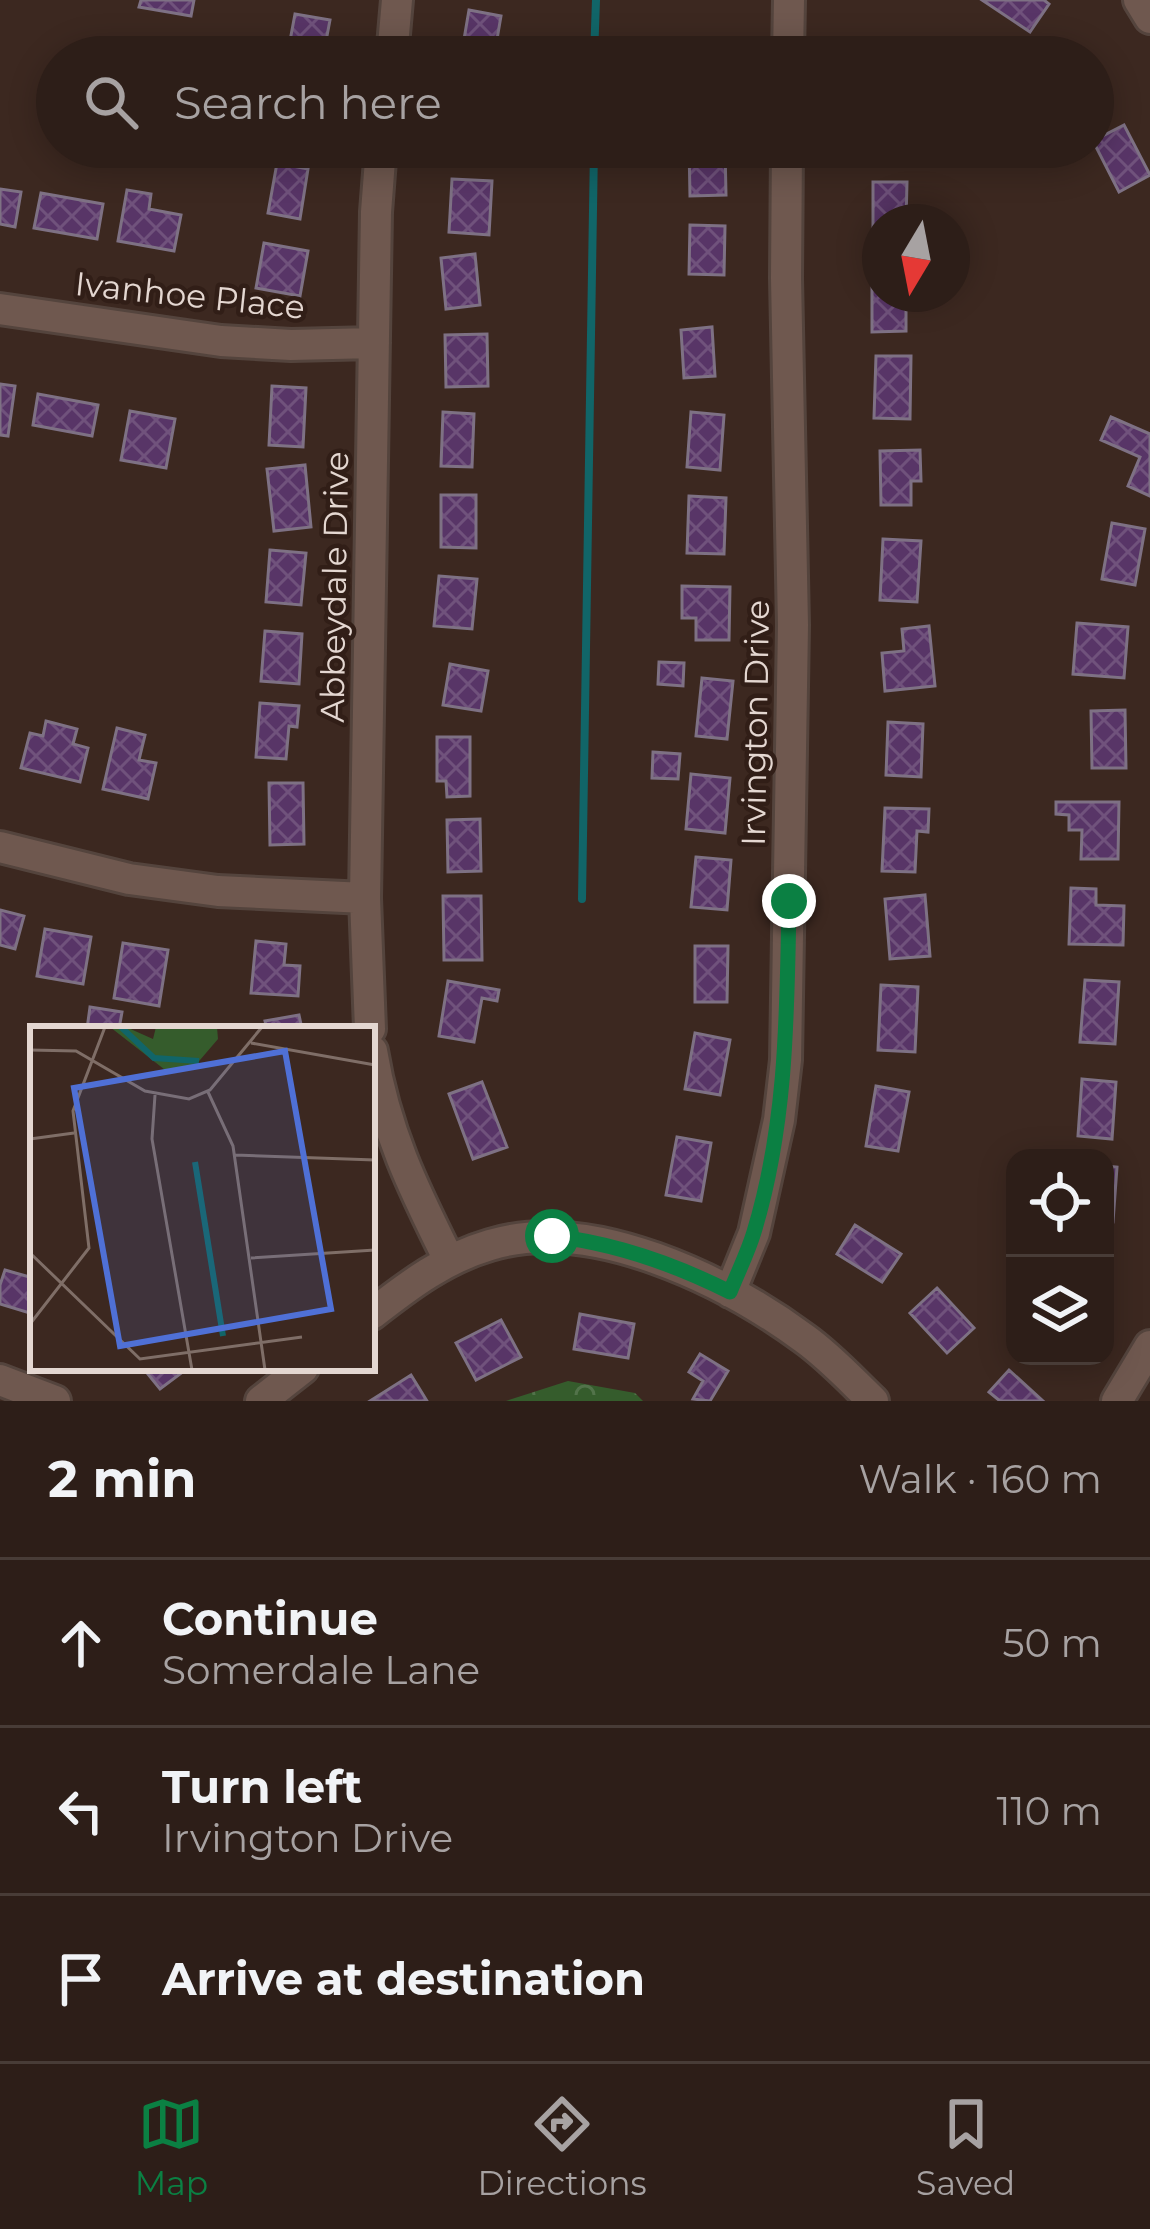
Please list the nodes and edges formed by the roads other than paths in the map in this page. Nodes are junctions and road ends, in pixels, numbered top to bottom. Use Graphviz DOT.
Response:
graph roads {
  1 [pos="397,0"];
  2 [pos="789,0"];
  3 [pos="1139,0"];
  4 [pos="1150,18"];
  5 [pos="394,36"];
  6 [pos="788,36"];
  7 [pos="379,168"];
  8 [pos="787,168"];
  9 [pos="0,309"];
  10 [pos="374,343"];
  11 [pos="0,847"];
  12 [pos="365,898"];
  13 [pos="370,1026"];
  14 [pos="375,1067"];
  15 [pos="449,1260"];
  16 [pos="730,1292"];
  17 [pos="375,1312"];
  18 [pos="1150,1346"];
  19 [pos="299,1371"];
  20 [pos="0,1380"];
  21 [pos="55,1401"];
  22 [pos="260,1401"];
  23 [pos="873,1401"];
  24 [pos="1117,1401"];
  1 -- 5 [label="street"];
  2 -- 6 [label="street"];
  3 -- 4 [label="street"];
  7 -- 10 [label="street, Abbeydale Drive"];
  8 -- 16 [label="street, Irvington Drive"];
  9 -- 10 [label="street, Ivanhoe Place"];
  10 -- 12 [label="street, Abbeydale Drive"];
  11 -- 12 [label="street"];
  12 -- 13 [label="street, Abbeydale Drive"];
  14 -- 15 [label="street"];
  15 -- 16 [label="street"];
  15 -- 17 [label="street"];
  16 -- 23 [label="street"];
  18 -- 24 [label="street"];
  19 -- 22 [label="street"];
  20 -- 21 [label="street"];
}
